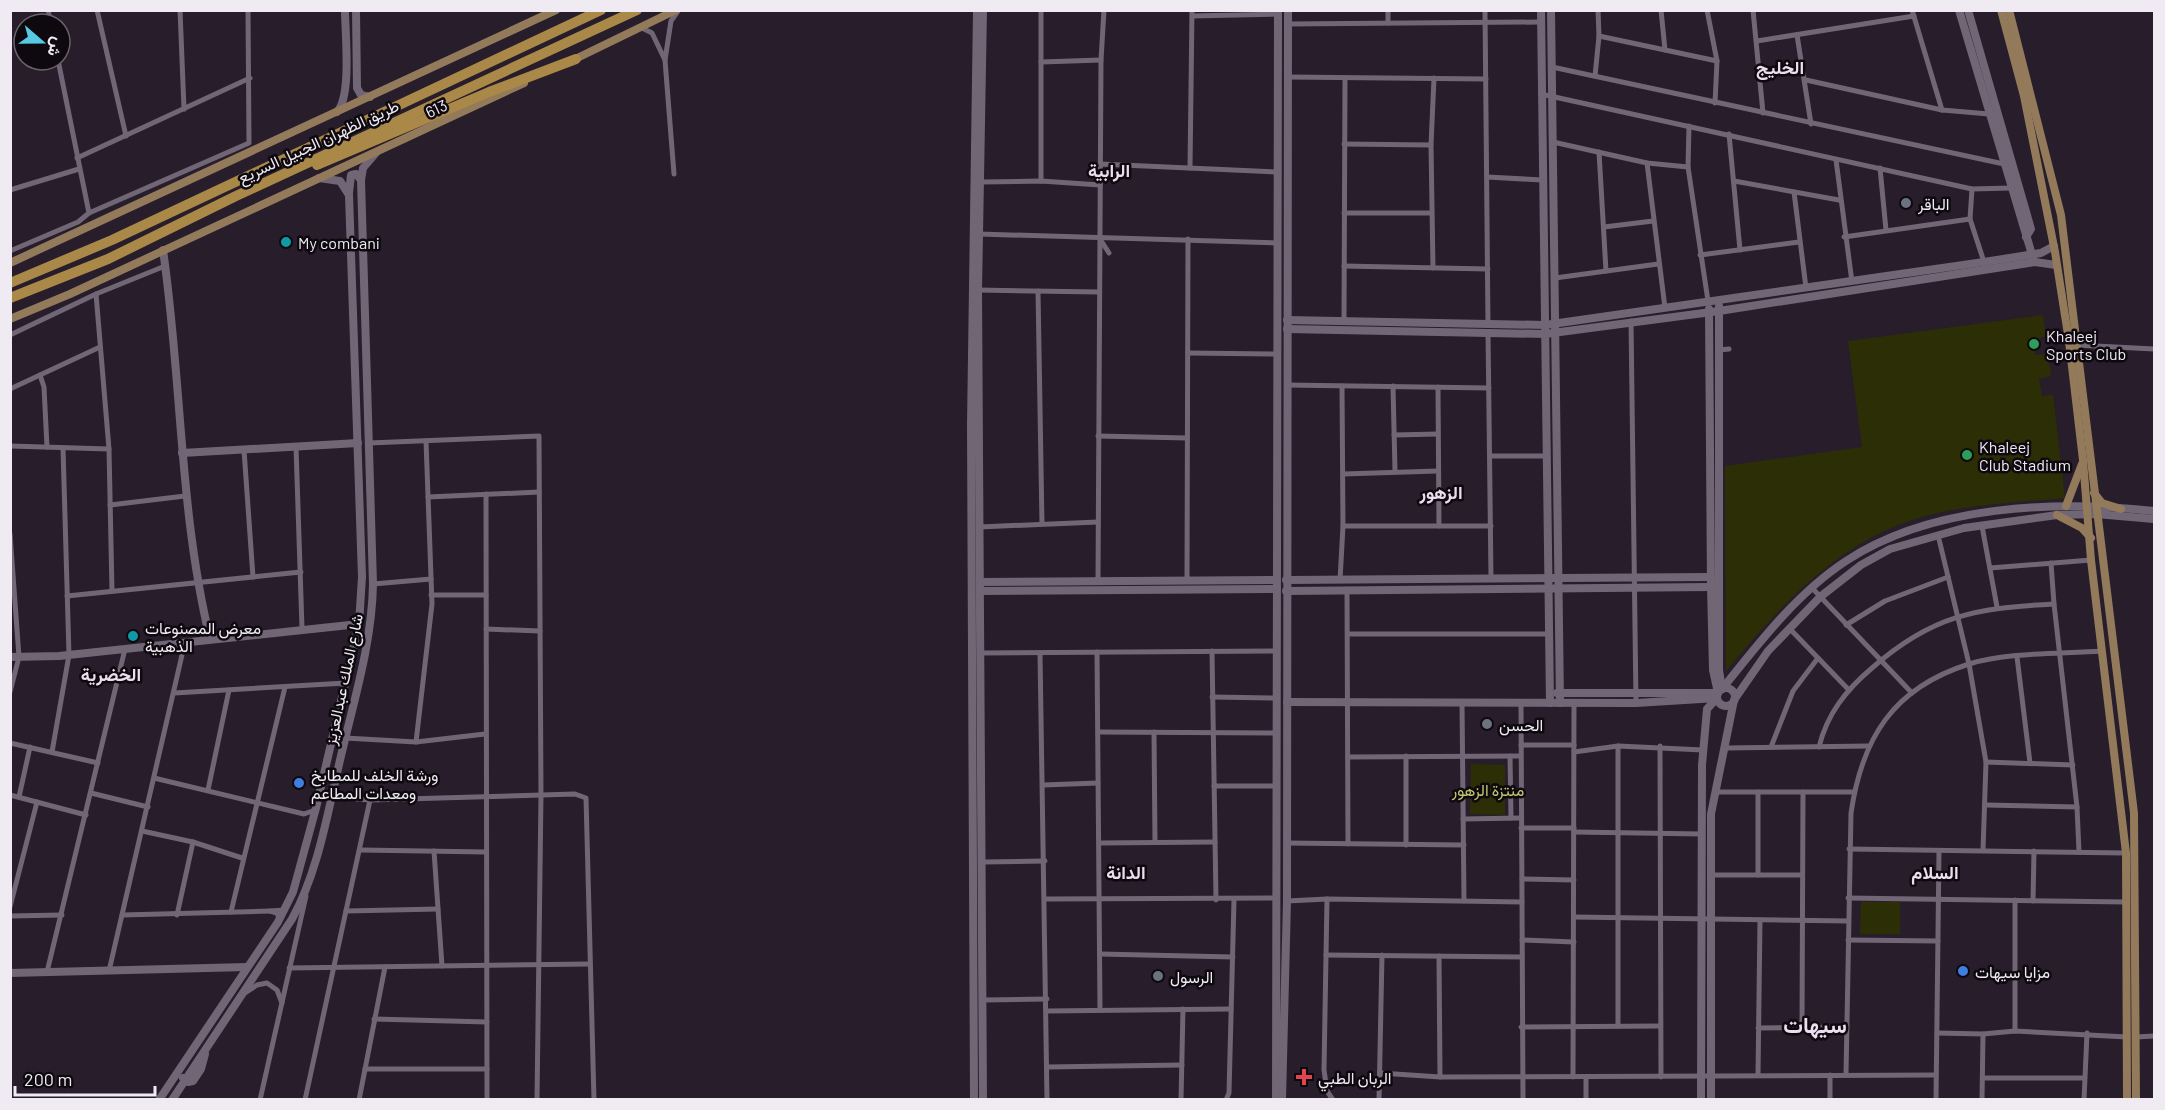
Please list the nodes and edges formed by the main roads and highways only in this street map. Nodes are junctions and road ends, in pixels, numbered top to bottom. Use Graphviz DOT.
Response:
graph roads {
  1 [pos="556,10"];
  2 [pos="601,10"];
  3 [pos="637,10"];
  4 [pos="677,10"];
  5 [pos="2001,10"];
  6 [pos="2009,10"];
  7 [pos="576,59"];
  8 [pos="236,196"];
  9 [pos="10,263"];
  10 [pos="10,282"];
  11 [pos="10,298"];
  12 [pos="10,319"];
  13 [pos="2084,460"];
  14 [pos="2094,493"];
  15 [pos="2066,506"];
  16 [pos="2121,509"];
  17 [pos="2092,511"];
  18 [pos="2057,515"];
  19 [pos="2091,538"];
  20 [pos="2131,1037"];
  21 [pos="2127,1100"];
  22 [pos="2136,1100"];
  1 -- 9 [label="main road"];
  2 -- 10 [label="highway, طريق الظهران الجبيل السريع / 613"];
  3 -- 8 [label="highway, طريق الظهران الجبيل السريع / 613"];
  4 -- 7 [label="main road, 613"];
  5 -- 13 [label="main road"];
  6 -- 14 [label="main road"];
  7 -- 8 [label="highway"];
  7 -- 12 [label="main road, 613"];
  8 -- 11 [label="highway, طريق الظهران الجبيل السريع / 613"];
  13 -- 15 [label="main road"];
  13 -- 17 [label="main road"];
  14 -- 16 [label="main road"];
  14 -- 17 [label="main road"];
  17 -- 19 [label="main road"];
  17 -- 20 [label="main road"];
  18 -- 19 [label="main road"];
  19 -- 20 [label="main road"];
  20 -- 21 [label="main road"];
  20 -- 22 [label="main road"];
}
